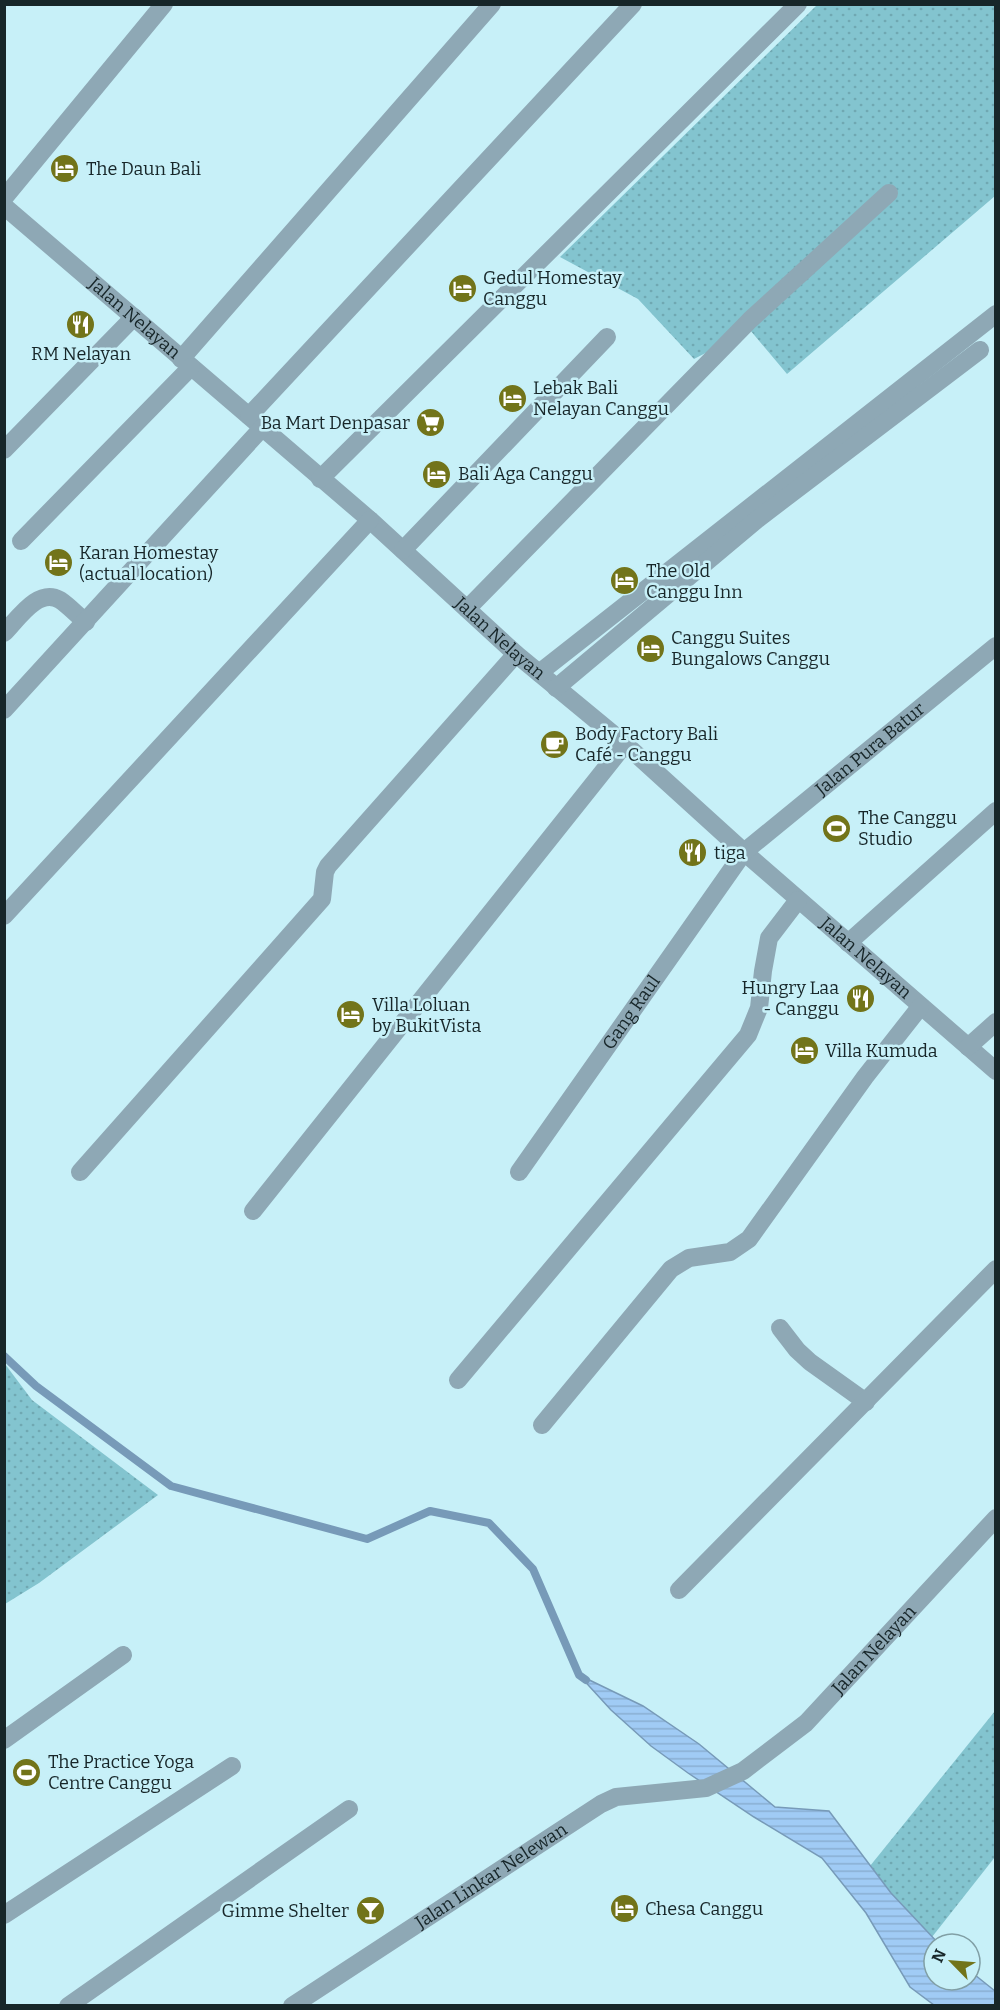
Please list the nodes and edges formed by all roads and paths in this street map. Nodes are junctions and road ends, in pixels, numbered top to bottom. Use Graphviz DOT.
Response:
graph roads {
  1 [pos="164,4"];
  2 [pos="492,4"];
  3 [pos="633,4"];
  4 [pos="798,4"];
  5 [pos="889,193"];
  6 [pos="4,198"];
  7 [pos="4,206"];
  8 [pos="996,314"];
  9 [pos="134,317"];
  10 [pos="607,337"];
  11 [pos="980,350"];
  12 [pos="186,363"];
  13 [pos="256,422"];
  14 [pos="4,450"];
  15 [pos="320,479"];
  16 [pos="370,520"];
  17 [pos="21,540"];
  18 [pos="403,550"];
  19 [pos="467,609"];
  20 [pos="86,622"];
  21 [pos="4,633"];
  22 [pos="996,646"];
  23 [pos="516,654"];
  24 [pos="539,673"];
  25 [pos="556,688"];
  26 [pos="4,710"];
  27 [pos="625,744"];
  28 [pos="996,811"];
  29 [pos="744,852"];
  30 [pos="798,900"];
  31 [pos="4,916"];
  32 [pos="848,943"];
  33 [pos="920,1007"];
  34 [pos="996,1022"];
  35 [pos="968,1047"];
  36 [pos="996,1071"];
  37 [pos="80,1172"];
  38 [pos="519,1172"];
  39 [pos="253,1211"];
  40 [pos="996,1269"];
  41 [pos="780,1328"];
  42 [pos="458,1380"];
  43 [pos="866,1402"];
  44 [pos="542,1425"];
  45 [pos="996,1518"];
  46 [pos="679,1590"];
  47 [pos="123,1655"];
  48 [pos="4,1740"];
  49 [pos="232,1766"];
  50 [pos="706,1788"];
  51 [pos="349,1809"];
  52 [pos="4,1916"];
  53 [pos="68,2006"];
  54 [pos="292,2006"];
  1 -- 6 [label="street"];
  2 -- 12 [label="street"];
  3 -- 13 [label="street"];
  4 -- 15 [label="street"];
  5 -- 19 [label="street"];
  7 -- 9 [label="street, Jalan Nelayan"];
  8 -- 24 [label="street"];
  9 -- 12 [label="street, Jalan Nelayan"];
  9 -- 14 [label="street"];
  10 -- 18 [label="street"];
  11 -- 25 [label="street"];
  12 -- 13 [label="street, Jalan Nelayan"];
  12 -- 17 [label="street"];
  13 -- 15 [label="street, Jalan Nelayan"];
  13 -- 20 [label="street"];
  15 -- 16 [label="street, Jalan Nelayan"];
  16 -- 18 [label="street, Jalan Nelayan"];
  16 -- 31 [label="street"];
  18 -- 19 [label="street, Jalan Nelayan"];
  19 -- 23 [label="street, Jalan Nelayan"];
  20 -- 21 [label="street"];
  20 -- 26 [label="street"];
  22 -- 29 [label="street, Jalan Pura Batur"];
  23 -- 24 [label="street, Jalan Nelayan"];
  23 -- 37 [label="street"];
  24 -- 25 [label="street, Jalan Nelayan"];
  25 -- 27 [label="street, Jalan Nelayan"];
  27 -- 29 [label="street, Jalan Nelayan"];
  27 -- 39 [label="street"];
  28 -- 32 [label="street"];
  29 -- 30 [label="street, Jalan Nelayan"];
  29 -- 38 [label="street, Gang Raul"];
  30 -- 32 [label="street, Jalan Nelayan"];
  30 -- 42 [label="street"];
  32 -- 33 [label="street, Jalan Nelayan"];
  33 -- 35 [label="street, Jalan Nelayan"];
  33 -- 44 [label="street"];
  34 -- 35 [label="street"];
  35 -- 36 [label="street, Jalan Nelayan"];
  40 -- 43 [label="street"];
  41 -- 43 [label="street"];
  43 -- 46 [label="street"];
  45 -- 50 [label="street, Jalan Nelayan"];
  47 -- 48 [label="street"];
  49 -- 52 [label="street"];
  50 -- 54 [label="street, Jalan Linkar Nelewan"];
  51 -- 53 [label="street"];
}
